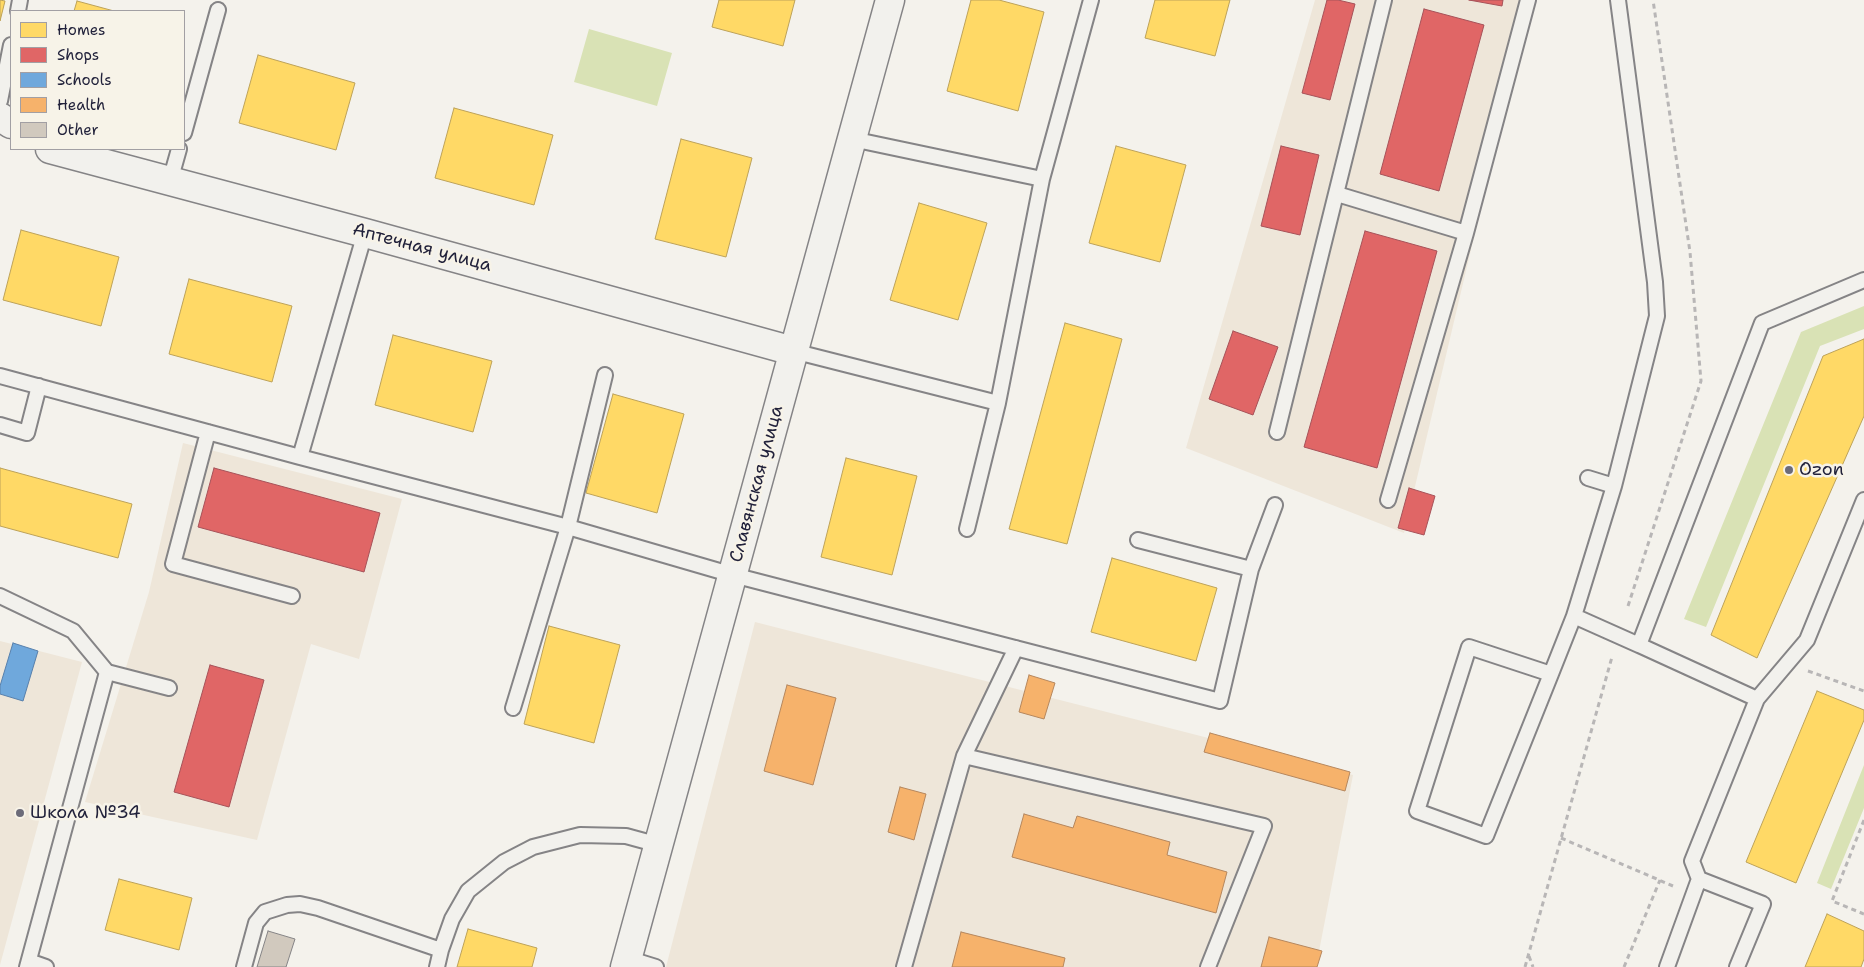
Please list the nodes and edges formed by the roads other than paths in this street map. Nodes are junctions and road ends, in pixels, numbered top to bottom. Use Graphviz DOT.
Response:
graph roads {
  1 [pos="890,0"];
  2 [pos="1091,0"];
  3 [pos="1384,0"];
  4 [pos="1528,0"];
  5 [pos="1618,0"];
  6 [pos="218,10"];
  7 [pos="10,50"];
  8 [pos="0,101"];
  9 [pos="185,129"];
  10 [pos="852,139"];
  11 [pos="54,150"];
  12 [pos="179,150"];
  13 [pos="1042,179"];
  14 [pos="170,181"];
  15 [pos="1336,194"];
  16 [pos="365,232"];
  17 [pos="1466,233"];
  18 [pos="1864,280"];
  19 [pos="793,351"];
  20 [pos="605,375"];
  21 [pos="0,376"];
  22 [pos="39,386"];
  23 [pos="998,403"];
  24 [pos="0,425"];
  25 [pos="208,432"];
  26 [pos="1277,432"];
  27 [pos="300,457"];
  28 [pos="1588,478"];
  29 [pos="1614,486"];
  30 [pos="1388,500"];
  31 [pos="1864,500"];
  32 [pos="1275,505"];
  33 [pos="568,527"];
  34 [pos="967,529"];
  35 [pos="1138,540"];
  36 [pos="1251,569"];
  37 [pos="732,575"];
  38 [pos="0,596"];
  39 [pos="292,596"];
  40 [pos="1574,616"];
  41 [pos="1639,645"];
  42 [pos="1016,648"];
  43 [pos="107,672"];
  44 [pos="1551,674"];
  45 [pos="169,688"];
  46 [pos="1757,699"];
  47 [pos="513,708"];
  48 [pos="964,756"];
  49 [pos="659,845"];
  50 [pos="1699,879"];
  51 [pos="441,950"];
  52 [pos="626,963"];
  53 [pos="28,964"];
  54 [pos="46,967"];
  55 [pos="244,967"];
  56 [pos="437,967"];
  57 [pos="656,967"];
  58 [pos="904,967"];
  59 [pos="1208,967"];
  60 [pos="1667,967"];
  61 [pos="1738,967"];
  1 -- 10 [label="street, Славянская улица"];
  2 -- 13 [label="lane"];
  3 -- 15 [label="lane"];
  4 -- 17 [label="lane"];
  5 -- 29 [label="lane"];
  6 -- 9 [label="lane"];
  7 -- 8 [label="lane"];
  10 -- 13 [label="lane"];
  10 -- 19 [label="street, Славянская улица"];
  11 -- 14 [label="street, Аптечная улица"];
  12 -- 14 [label="lane"];
  13 -- 23 [label="lane"];
  14 -- 16 [label="street, Аптечная улица"];
  15 -- 17 [label="lane"];
  15 -- 26 [label="lane"];
  16 -- 19 [label="street, Аптечная улица"];
  16 -- 27 [label="lane"];
  17 -- 30 [label="lane"];
  18 -- 41 [label="lane"];
  19 -- 23 [label="lane"];
  19 -- 37 [label="street, Славянская улица"];
  20 -- 33 [label="lane"];
  21 -- 22 [label="lane"];
  22 -- 24 [label="lane"];
  22 -- 25 [label="lane"];
  23 -- 34 [label="lane"];
  25 -- 27 [label="lane"];
  25 -- 39 [label="lane"];
  27 -- 33 [label="lane"];
  28 -- 29 [label="lane"];
  29 -- 40 [label="lane"];
  31 -- 46 [label="lane"];
  32 -- 36 [label="lane"];
  33 -- 37 [label="lane"];
  33 -- 47 [label="lane"];
  35 -- 36 [label="lane"];
  36 -- 42 [label="lane"];
  37 -- 42 [label="lane"];
  37 -- 49 [label="street, Славянская улица"];
  38 -- 43 [label="lane"];
  40 -- 41 [label="lane"];
  40 -- 44 [label="lane"];
  41 -- 46 [label="lane"];
  42 -- 48 [label="lane"];
  43 -- 45 [label="lane"];
  43 -- 53 [label="lane"];
  44 -- 44 [label="lane"];
  46 -- 50 [label="lane"];
  48 -- 58 [label="lane"];
  48 -- 59 [label="lane"];
  49 -- 51 [label="lane"];
  49 -- 52 [label="street, Славянская улица"];
  50 -- 60 [label="lane"];
  50 -- 61 [label="lane"];
  51 -- 55 [label="lane"];
  51 -- 56 [label="lane"];
  52 -- 57 [label="lane"];
  53 -- 54 [label="lane"];
}
